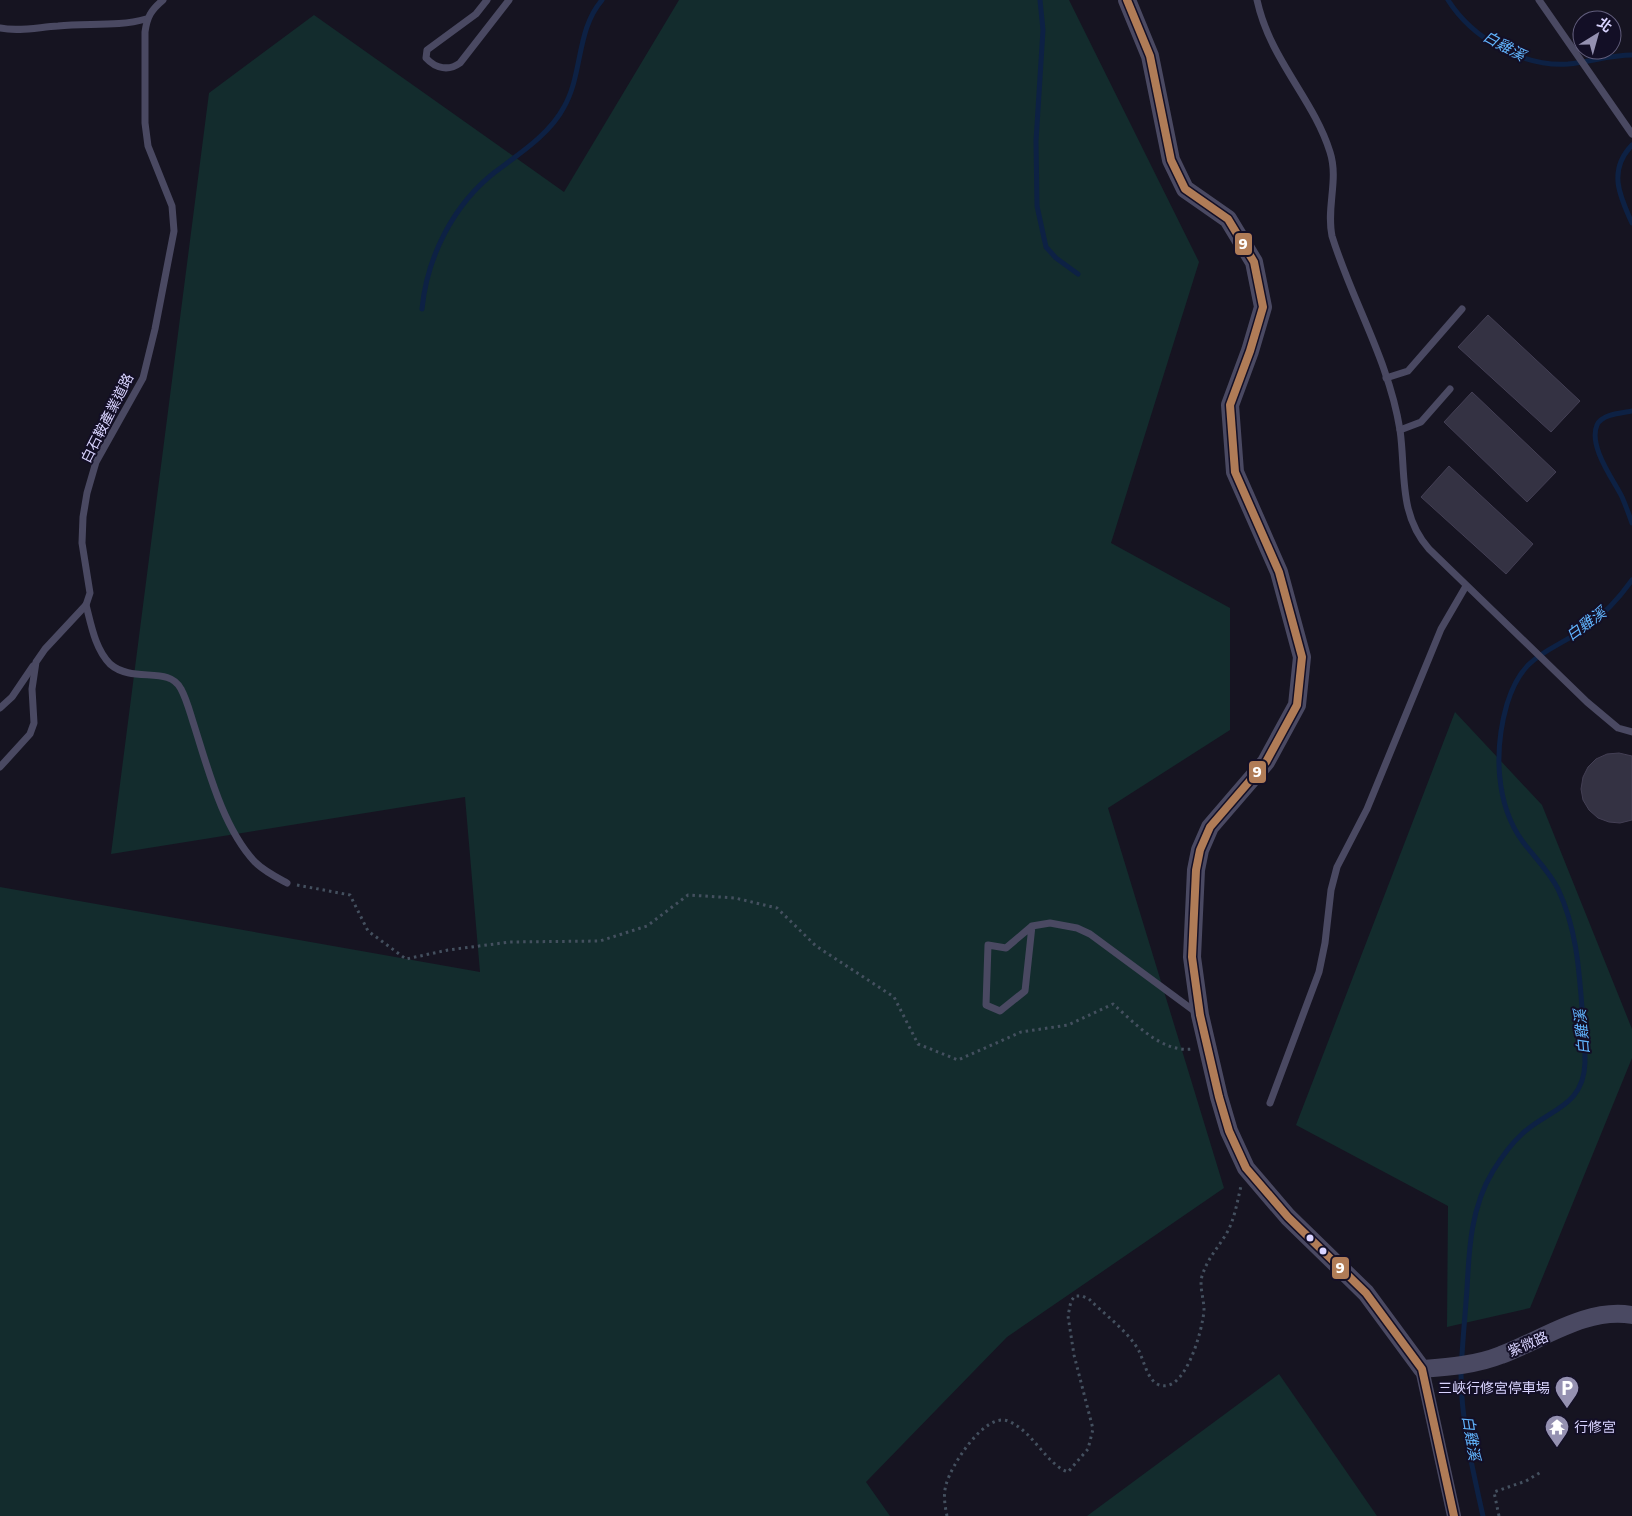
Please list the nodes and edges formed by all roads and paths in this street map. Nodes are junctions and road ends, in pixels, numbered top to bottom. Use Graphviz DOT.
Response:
graph roads {
  1 [pos="163,0"];
  2 [pos="487,0"];
  3 [pos="509,0"];
  4 [pos="1127,0"];
  5 [pos="1257,0"];
  6 [pos="1539,0"];
  7 [pos="146,18"];
  8 [pos="0,28"];
  9 [pos="1632,134"];
  10 [pos="1462,309"];
  11 [pos="1386,378"];
  12 [pos="1450,389"];
  13 [pos="1400,430"];
  14 [pos="1466,586"];
  15 [pos="86,605"];
  16 [pos="36,662"];
  17 [pos="0,708"];
  18 [pos="1632,732"];
  19 [pos="0,768"];
  20 [pos="287,883"];
  21 [pos="1032,926"];
  22 [pos="1200,1015"];
  23 [pos="1208,1048"];
  24 [pos="1270,1103"];
  25 [pos="1246,1168"];
  26 [pos="1632,1315"];
  27 [pos="1422,1369"];
  28 [pos="1541,1472"];
  29 [pos="947,1516"];
  30 [pos="1454,1516"];
  31 [pos="1499,1516"];
  1 -- 7 [label="lane"];
  2 -- 3 [label="lane"];
  4 -- 22 [label="street"];
  5 -- 11 [label="lane"];
  6 -- 9 [label="lane"];
  7 -- 8 [label="lane"];
  7 -- 15 [label="lane, 白石鞍產業道路"];
  10 -- 11 [label="lane"];
  11 -- 13 [label="lane"];
  12 -- 13 [label="lane"];
  13 -- 14 [label="lane"];
  14 -- 18 [label="lane"];
  14 -- 24 [label="lane"];
  15 -- 16 [label="lane"];
  15 -- 20 [label="lane, 白石鞍產業道路"];
  16 -- 17 [label="lane"];
  16 -- 19 [label="lane"];
  20 -- 23 [label="path"];
  21 -- 21 [label="lane"];
  21 -- 22 [label="lane"];
  22 -- 23 [label="street"];
  23 -- 25 [label="street"];
  25 -- 27 [label="street"];
  25 -- 29 [label="path"];
  26 -- 27 [label="street, 紫微路"];
  27 -- 30 [label="street"];
  28 -- 31 [label="path"];
}
